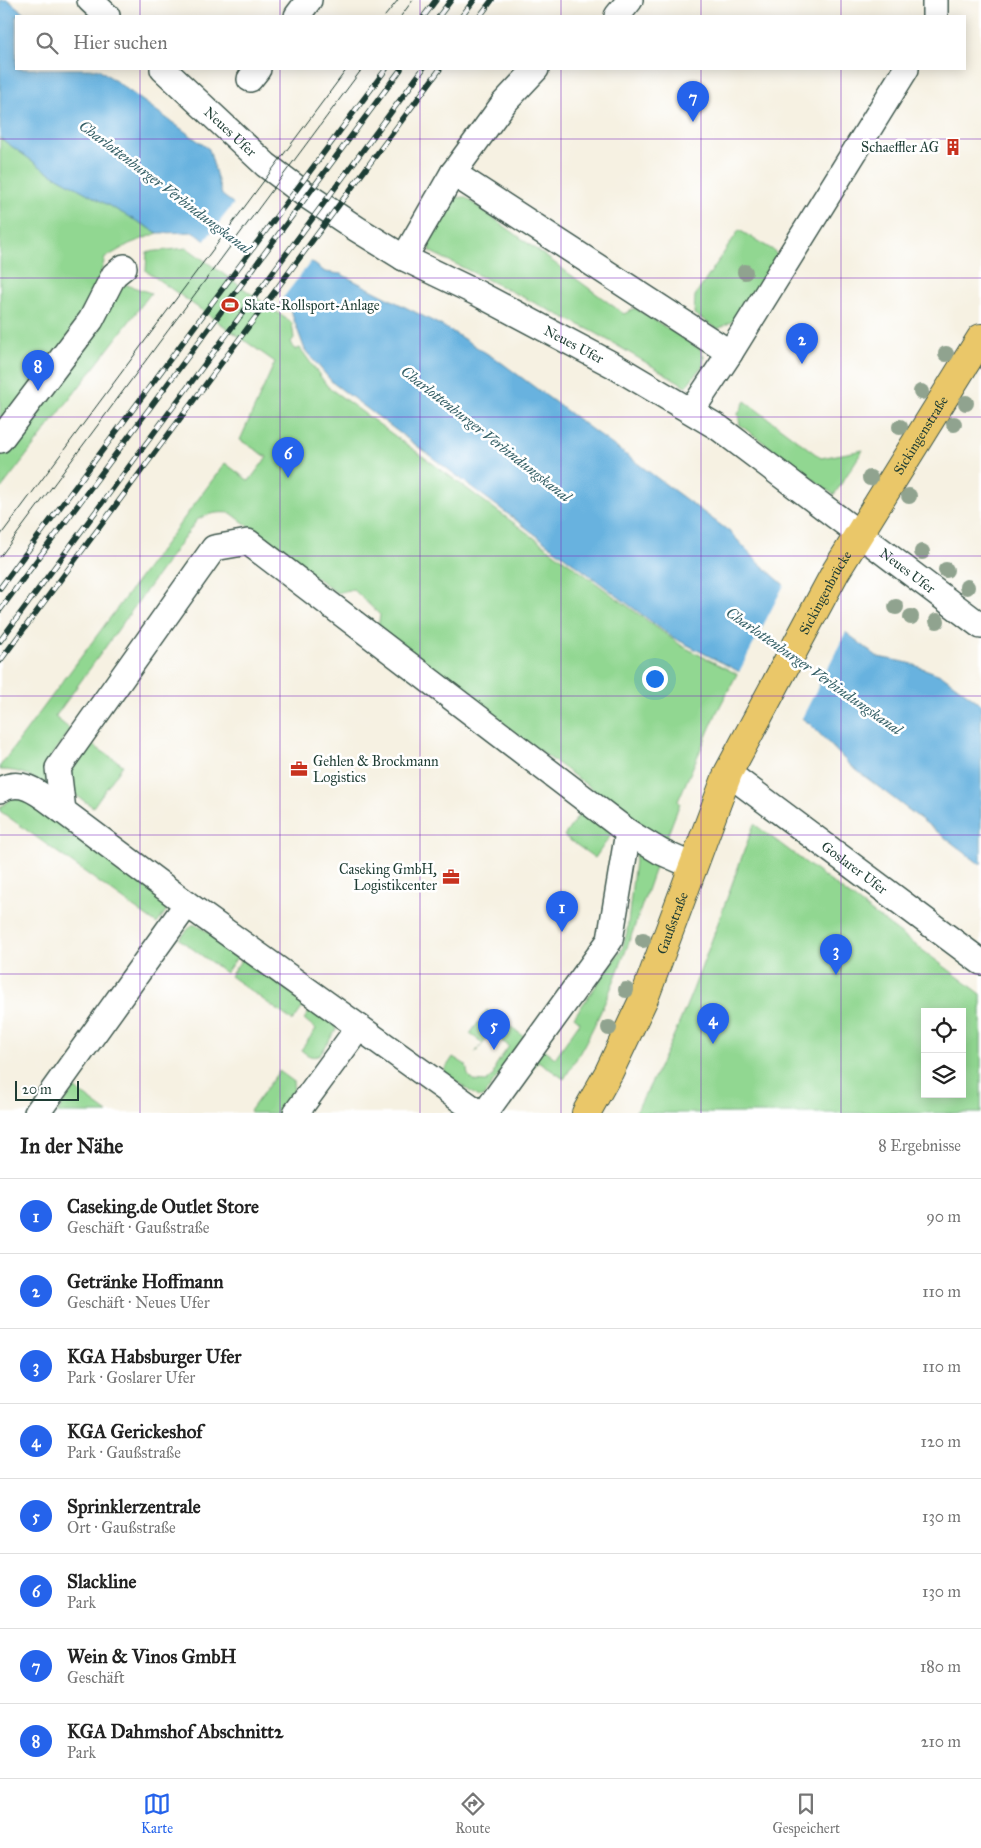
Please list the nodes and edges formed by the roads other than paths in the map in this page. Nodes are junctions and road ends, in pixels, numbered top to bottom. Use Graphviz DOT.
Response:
graph roads {
  1 [pos="90,0"];
  2 [pos="309,0"];
  3 [pos="630,0"];
  4 [pos="935,0"];
  5 [pos="106,15"];
  6 [pos="298,15"];
  7 [pos="618,15"];
  8 [pos="935,15"];
  9 [pos="164,70"];
  10 [pos="535,70"];
  11 [pos="905,70"];
  12 [pos="454,173"];
  13 [pos="404,258"];
  14 [pos="124,267"];
  15 [pos="981,338"];
  16 [pos="730,353"];
  17 [pos="692,410"];
  18 [pos="0,440"];
  19 [pos="858,534"];
  20 [pos="981,626"];
  21 [pos="751,730"];
  22 [pos="728,773"];
  23 [pos="0,790"];
  24 [pos="63,812"];
  25 [pos="628,832"];
  26 [pos="693,866"];
  27 [pos="187,904"];
  28 [pos="981,962"];
  29 [pos="359,1027"];
  30 [pos="37,1113"];
  31 [pos="296,1113"];
  32 [pos="479,1113"];
  33 [pos="485,1113"];
  34 [pos="586,1113"];
  1 -- 5 [label="street"];
  2 -- 6 [label="street"];
  3 -- 7 [label="street"];
  4 -- 8 [label="street"];
  9 -- 13 [label="street, Neues Ufer"];
  10 -- 12 [label="street"];
  11 -- 16 [label="street"];
  12 -- 13 [label="street"];
  12 -- 16 [label="street"];
  13 -- 17 [label="street, Neues Ufer"];
  14 -- 18 [label="street"];
  15 -- 19 [label="main road, Sickingenstraße"];
  16 -- 17 [label="street"];
  17 -- 19 [label="street, Neues Ufer"];
  19 -- 20 [label="street, Neues Ufer"];
  19 -- 21 [label="main road, Sickingenbrücke"];
  21 -- 22 [label="main road, Gaußstraße"];
  22 -- 26 [label="main road, Gaußstraße"];
  22 -- 28 [label="street, Goslarer Ufer"];
  23 -- 24 [label="street"];
  24 -- 25 [label="street"];
  24 -- 27 [label="street"];
  25 -- 26 [label="street"];
  25 -- 33 [label="street"];
  26 -- 34 [label="main road, Gaußstraße"];
  27 -- 29 [label="street"];
  27 -- 30 [label="street"];
  29 -- 31 [label="street"];
  29 -- 32 [label="street"];
}
